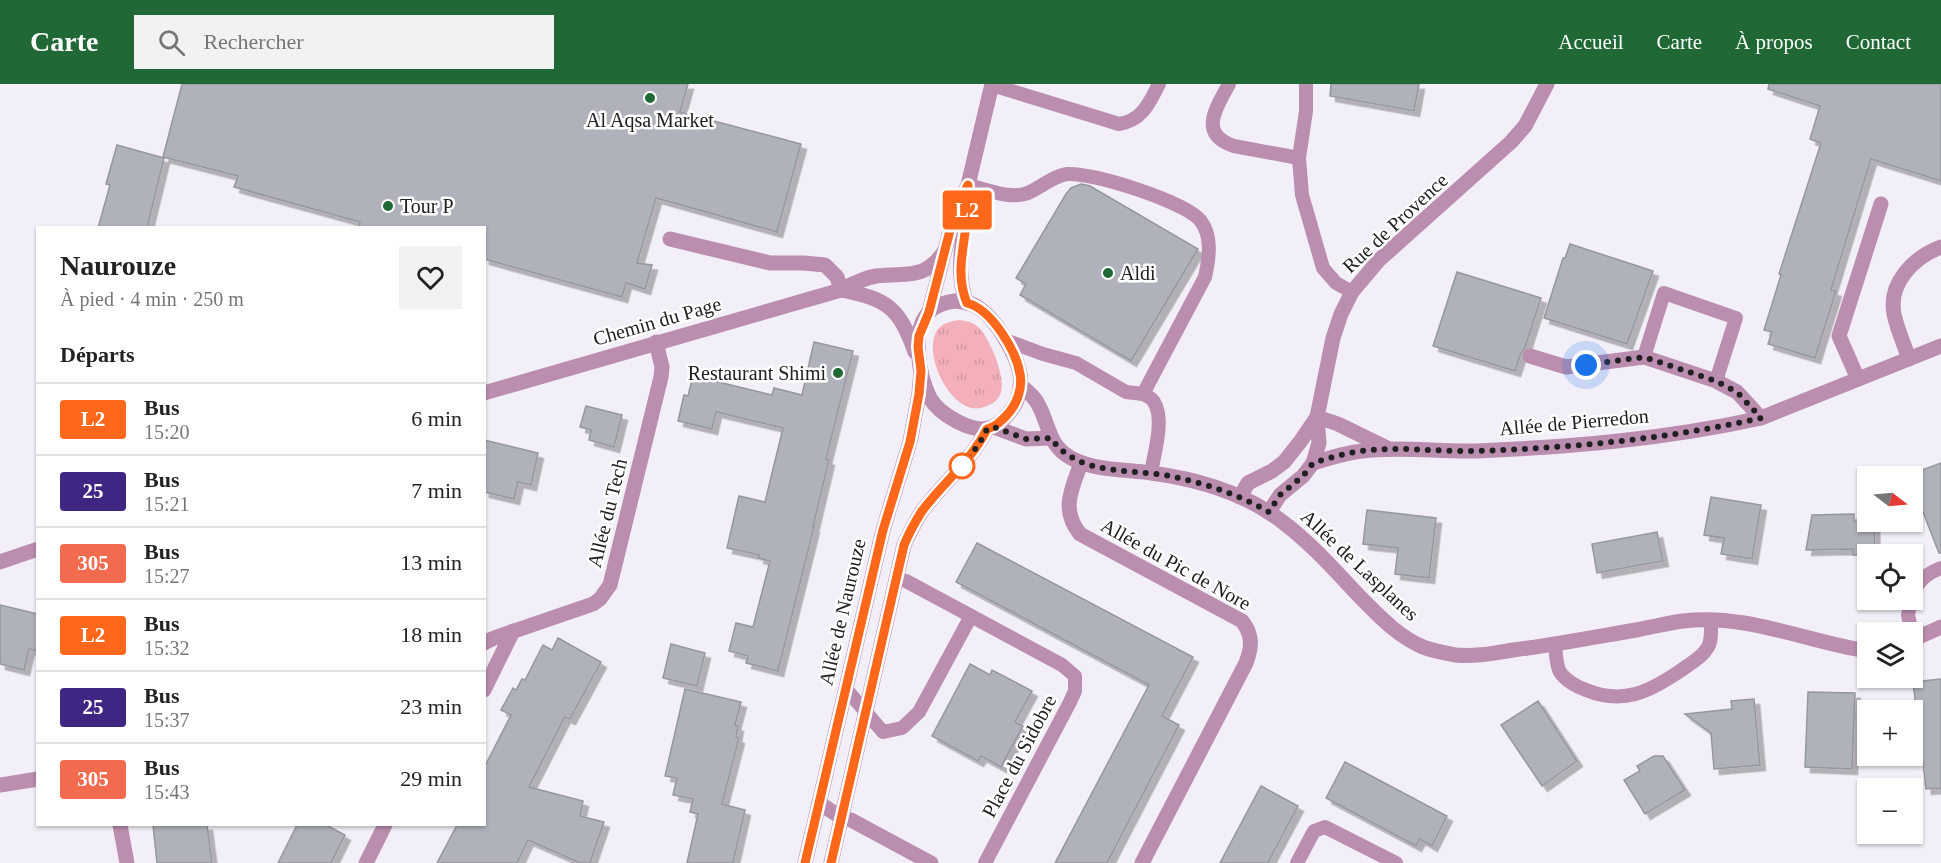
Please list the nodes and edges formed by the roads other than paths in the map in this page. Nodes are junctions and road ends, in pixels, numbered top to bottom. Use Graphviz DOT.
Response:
graph roads {
  1 [pos="1160,84"];
  2 [pos="1229,84"];
  3 [pos="1306,84"];
  4 [pos="1547,84"];
  5 [pos="992,85"];
  6 [pos="1299,159"];
  7 [pos="968,185"];
  8 [pos="1881,204"];
  9 [pos="670,239"];
  10 [pos="1941,248"];
  11 [pos="944,252"];
  12 [pos="890,276"];
  13 [pos="841,290"];
  14 [pos="934,290"];
  15 [pos="1352,292"];
  16 [pos="961,302"];
  17 [pos="929,312"];
  18 [pos="1005,340"];
  19 [pos="656,342"];
  20 [pos="1941,346"];
  21 [pos="1530,356"];
  22 [pos="1644,357"];
  23 [pos="1909,359"];
  24 [pos="919,365"];
  25 [pos="1858,379"];
  26 [pos="1716,381"];
  27 [pos="1020,385"];
  28 [pos="486,392"];
  29 [pos="1143,394"];
  30 [pos="1317,417"];
  31 [pos="1761,418"];
  32 [pos="990,428"];
  33 [pos="1051,438"];
  34 [pos="1389,449"];
  35 [pos="1081,463"];
  36 [pos="1313,463"];
  37 [pos="1151,473"];
  38 [pos="1240,497"];
  39 [pos="1269,512"];
  40 [pos="36,548"];
  41 [pos="0,562"];
  42 [pos="1941,568"];
  43 [pos="1923,577"];
  44 [pos="897,579"];
  45 [pos="971,616"];
  46 [pos="1712,620"];
  47 [pos="1941,627"];
  48 [pos="513,631"];
  49 [pos="1923,633"];
  50 [pos="486,642"];
  51 [pos="1555,645"];
  52 [pos="1857,648"];
  53 [pos="486,686"];
  54 [pos="846,689"];
  55 [pos="867,712"];
  56 [pos="883,732"];
  57 [pos="860,740"];
  58 [pos="36,779"];
  59 [pos="0,785"];
  60 [pos="819,803"];
  61 [pos="842,818"];
  62 [pos="120,826"];
  63 [pos="384,826"];
  64 [pos="127,863"];
  65 [pos="366,863"];
  66 [pos="805,863"];
  67 [pos="831,863"];
  68 [pos="931,863"];
  69 [pos="985,863"];
  70 [pos="1142,863"];
  71 [pos="1297,863"];
  72 [pos="1396,863"];
  1 -- 5 [label="lane"];
  2 -- 6 [label="lane"];
  3 -- 6 [label="lane"];
  4 -- 15 [label="street, Rue de Provence"];
  5 -- 7 [label="street"];
  6 -- 15 [label="lane"];
  7 -- 11 [label="street"];
  7 -- 16 [label="street"];
  7 -- 29 [label="lane"];
  8 -- 25 [label="street"];
  9 -- 13 [label="street"];
  10 -- 23 [label="street"];
  11 -- 12 [label="street, Chemin du Page"];
  11 -- 14 [label="street"];
  12 -- 13 [label="street, Chemin du Page"];
  12 -- 14 [label="street, Chemin du Page"];
  13 -- 19 [label="street, Chemin du Page"];
  13 -- 24 [label="street, Chemin du Page"];
  14 -- 16 [label="street, Chemin du Page"];
  14 -- 17 [label="street"];
  15 -- 30 [label="street, Rue de Provence"];
  16 -- 17 [label="street"];
  16 -- 18 [label="street"];
  17 -- 24 [label="street"];
  18 -- 27 [label="street"];
  18 -- 29 [label="lane"];
  19 -- 28 [label="street, Chemin du Page"];
  19 -- 48 [label="street, Allée du Tech"];
  20 -- 23 [label="street, Allée de Pierredon"];
  21 -- 22 [label="street"];
  22 -- 26 [label="street"];
  22 -- 26 [label="lane"];
  23 -- 25 [label="street, Allée de Pierredon"];
  24 -- 32 [label="street"];
  24 -- 54 [label="street, Allée de Naurouze"];
  25 -- 31 [label="street, Allée de Pierredon"];
  26 -- 31 [label="street"];
  27 -- 32 [label="street"];
  27 -- 33 [label="street, Allée de Lasplanes"];
  29 -- 37 [label="lane"];
  30 -- 34 [label="street"];
  30 -- 36 [label="street, Rue de Provence"];
  30 -- 38 [label="street, Rue de Provence"];
  31 -- 34 [label="street, Allée de Pierredon"];
  32 -- 33 [label="street"];
  32 -- 44 [label="street"];
  33 -- 35 [label="street, Allée de Lasplanes"];
  34 -- 36 [label="street, Allée de Pierredon"];
  35 -- 37 [label="street, Allée de Lasplanes"];
  35 -- 70 [label="street, Allée du Pic de Nore"];
  36 -- 39 [label="street"];
  37 -- 38 [label="street, Allée de Lasplanes"];
  38 -- 39 [label="street, Allée de Lasplanes"];
  39 -- 51 [label="street, Allée de Lasplanes"];
  40 -- 41 [label="street"];
  42 -- 43 [label="lane"];
  44 -- 45 [label="lane, Place du Sidobre"];
  44 -- 55 [label="street"];
  45 -- 56 [label="lane"];
  45 -- 69 [label="lane, Place du Sidobre"];
  46 -- 51 [label="street, Allée de Lasplanes"];
  46 -- 51 [label="lane"];
  46 -- 52 [label="street, Allée de Lasplanes"];
  47 -- 49 [label="street"];
  48 -- 50 [label="street, Allée du Tech"];
  48 -- 53 [label="street"];
  54 -- 55 [label="lane"];
  54 -- 60 [label="street, Allée de Naurouze"];
  55 -- 56 [label="lane"];
  55 -- 57 [label="street"];
  56 -- 57 [label="lane"];
  57 -- 61 [label="street"];
  58 -- 59 [label="street"];
  60 -- 61 [label="street"];
  60 -- 66 [label="street, Allée de Naurouze"];
  61 -- 67 [label="street"];
  61 -- 68 [label="street"];
  62 -- 64 [label="street"];
  63 -- 65 [label="street"];
  71 -- 72 [label="lane"];
}
